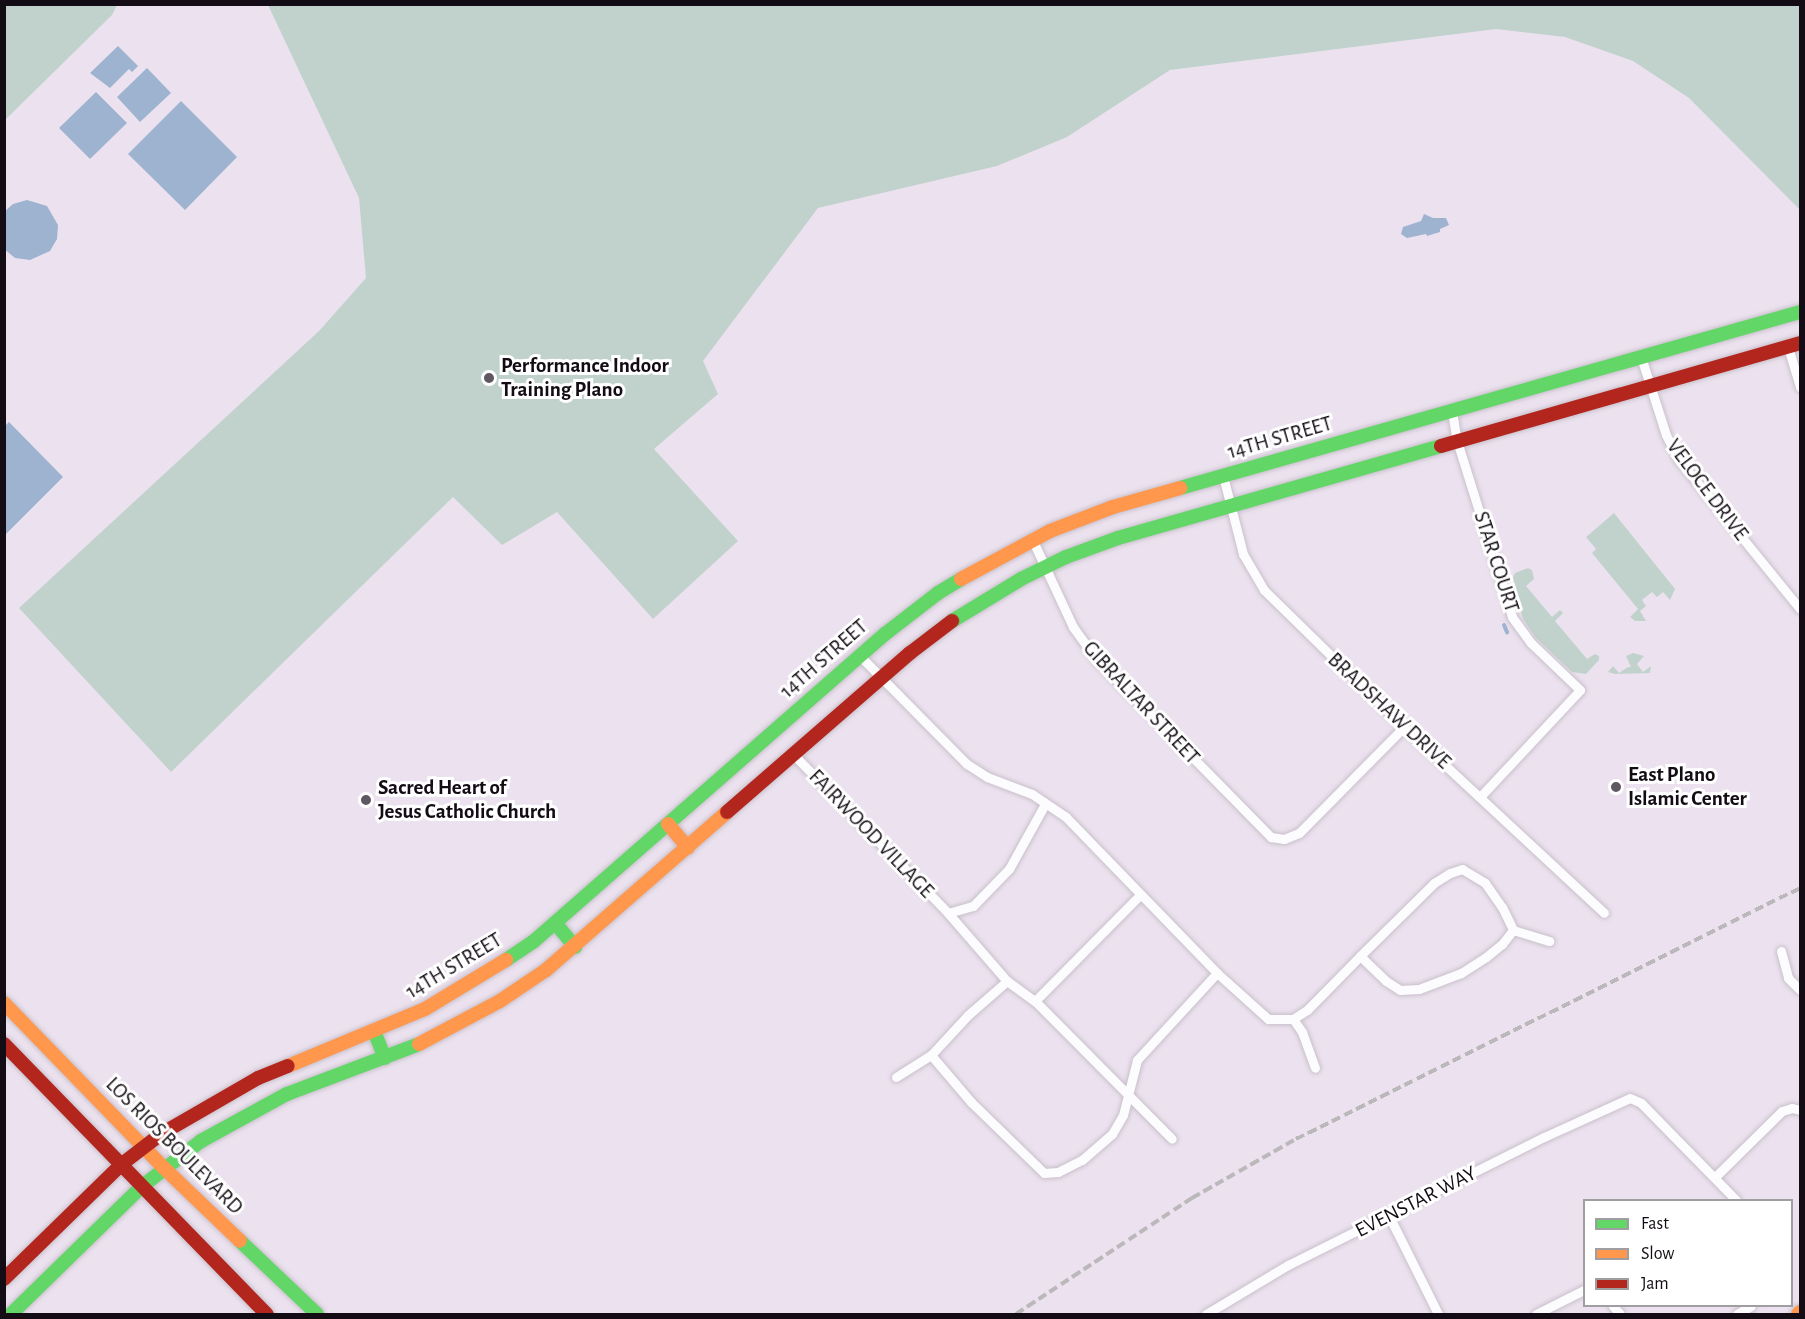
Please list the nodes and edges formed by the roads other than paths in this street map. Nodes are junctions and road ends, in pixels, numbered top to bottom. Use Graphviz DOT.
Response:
graph roads {
  1 [pos="1800,312"];
  2 [pos="1794,345"];
  3 [pos="1641,357"];
  4 [pos="1649,386"];
  5 [pos="1800,387"];
  6 [pos="1452,411"];
  7 [pos="1457,441"];
  8 [pos="1223,476"];
  9 [pos="1230,505"];
  10 [pos="1032,539"];
  11 [pos="1046,566"];
  12 [pos="1800,609"];
  13 [pos="860,656"];
  14 [pos="881,678"];
  15 [pos="1404,727"];
  16 [pos="794,755"];
  17 [pos="1480,797"];
  18 [pos="1046,804"];
  19 [pos="668,824"];
  20 [pos="688,848"];
  21 [pos="1140,895"];
  22 [pos="948,913"];
  23 [pos="1604,913"];
  24 [pos="556,924"];
  25 [pos="1513,930"];
  26 [pos="1548,941"];
  27 [pos="575,947"];
  28 [pos="1781,951"];
  29 [pos="1359,956"];
  30 [pos="1217,973"];
  31 [pos="1007,981"];
  32 [pos="1800,990"];
  33 [pos="1035,1001"];
  34 [pos="4,1004"];
  35 [pos="1293,1019"];
  36 [pos="374,1031"];
  37 [pos="4,1044"];
  38 [pos="931,1055"];
  39 [pos="385,1058"];
  40 [pos="1315,1068"];
  41 [pos="896,1077"];
  42 [pos="1128,1095"];
  43 [pos="1796,1109"];
  44 [pos="1172,1139"];
  45 [pos="143,1146"];
  46 [pos="122,1164"];
  47 [pos="164,1168"];
  48 [pos="1715,1177"];
  49 [pos="141,1187"];
  50 [pos="1735,1199"];
  51 [pos="1389,1216"];
  52 [pos="4,1279"];
  53 [pos="1583,1290"];
  54 [pos="11,1314"];
  55 [pos="267,1314"];
  56 [pos="317,1314"];
  57 [pos="1206,1314"];
  58 [pos="1438,1314"];
  59 [pos="1536,1314"];
  1 -- 3 [label="main road, 14TH STREET"];
  2 -- 4 [label="main road"];
  2 -- 5 [label="street"];
  3 -- 4 [label="street, VELOCE DRIVE"];
  3 -- 6 [label="main road, 14TH STREET"];
  4 -- 7 [label="main road"];
  4 -- 12 [label="street, VELOCE DRIVE"];
  6 -- 7 [label="street, STAR COURT"];
  6 -- 8 [label="main road, 14TH STREET"];
  7 -- 9 [label="main road"];
  7 -- 17 [label="street, STAR COURT"];
  8 -- 9 [label="street, BRADSHAW DRIVE"];
  8 -- 10 [label="main road, 14TH STREET"];
  9 -- 11 [label="main road"];
  9 -- 15 [label="street, BRADSHAW DRIVE"];
  10 -- 11 [label="street, GIBRALTAR STREET"];
  10 -- 13 [label="main road, 14TH STREET"];
  11 -- 14 [label="main road"];
  11 -- 15 [label="street, GIBRALTAR STREET"];
  13 -- 14 [label="street"];
  13 -- 19 [label="main road, 14TH STREET"];
  14 -- 16 [label="main road"];
  14 -- 18 [label="street"];
  15 -- 17 [label="street, BRADSHAW DRIVE"];
  16 -- 20 [label="main road"];
  16 -- 22 [label="street, FAIRWOOD VILLAGE"];
  17 -- 23 [label="street, BRADSHAW DRIVE"];
  18 -- 21 [label="street"];
  18 -- 22 [label="street, FAIRWOOD VILLAGE"];
  19 -- 20 [label="main road"];
  19 -- 24 [label="main road, 14TH STREET"];
  20 -- 27 [label="main road"];
  21 -- 30 [label="street"];
  21 -- 33 [label="street"];
  22 -- 31 [label="street, FAIRWOOD VILLAGE"];
  24 -- 27 [label="main road"];
  24 -- 36 [label="main road, 14TH STREET"];
  25 -- 26 [label="street"];
  25 -- 29 [label="street"];
  25 -- 29 [label="street"];
  27 -- 39 [label="main road"];
  28 -- 32 [label="street"];
  29 -- 35 [label="street"];
  30 -- 35 [label="street"];
  30 -- 42 [label="street"];
  31 -- 33 [label="street, FAIRWOOD VILLAGE"];
  31 -- 38 [label="street"];
  33 -- 42 [label="street, FAIRWOOD VILLAGE"];
  34 -- 45 [label="main road, LOS RIOS BOULEVARD"];
  35 -- 40 [label="street"];
  36 -- 39 [label="main road"];
  36 -- 45 [label="main road, 14TH STREET"];
  37 -- 46 [label="main road"];
  38 -- 41 [label="street"];
  38 -- 42 [label="street"];
  39 -- 47 [label="main road"];
  42 -- 44 [label="street, FAIRWOOD VILLAGE"];
  43 -- 48 [label="street"];
  45 -- 46 [label="main road, 14TH STREET"];
  45 -- 47 [label="main road, LOS RIOS BOULEVARD"];
  46 -- 49 [label="main road"];
  46 -- 52 [label="main road, 14TH STREET"];
  47 -- 49 [label="main road"];
  47 -- 56 [label="main road, LOS RIOS BOULEVARD"];
  48 -- 50 [label="street"];
  48 -- 51 [label="street, EVENSTAR WAY"];
  49 -- 54 [label="main road"];
  49 -- 55 [label="main road"];
  51 -- 57 [label="street, EVENSTAR WAY"];
  51 -- 58 [label="street"];
  53 -- 59 [label="street"];
}
